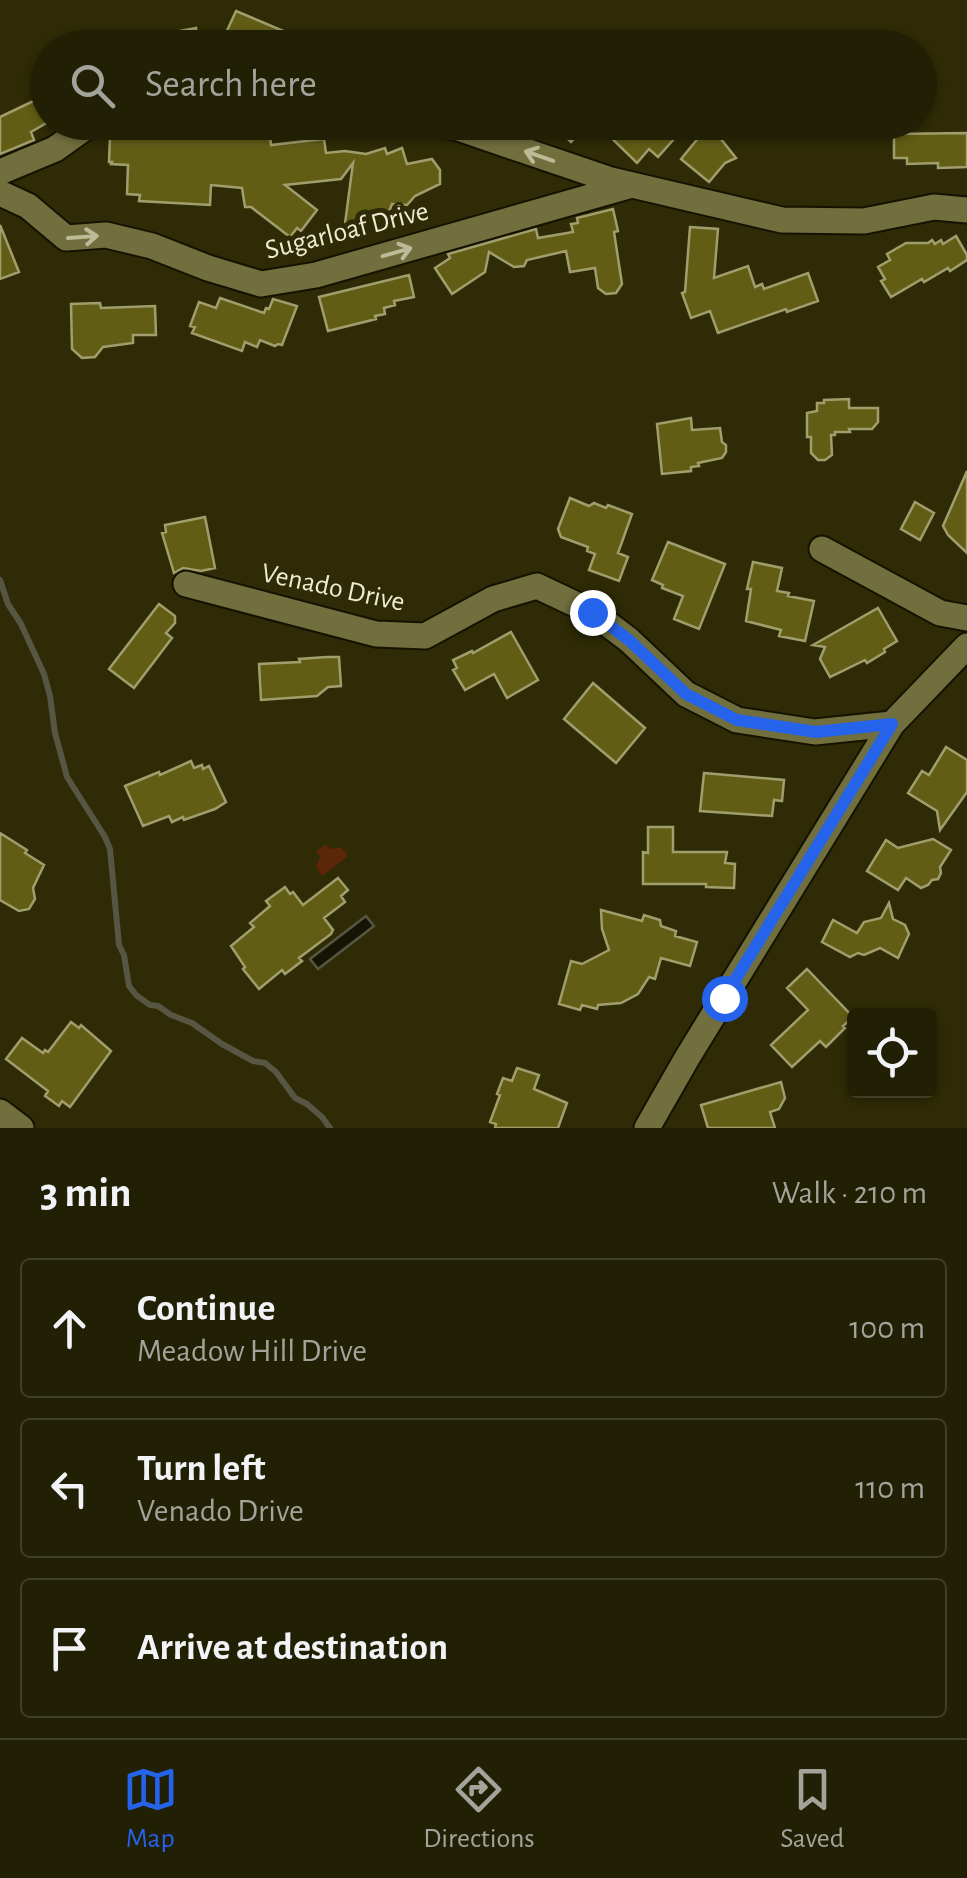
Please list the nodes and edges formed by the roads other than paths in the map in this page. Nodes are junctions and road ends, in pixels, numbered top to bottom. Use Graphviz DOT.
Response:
graph roads {
  1 [pos="68,140"];
  2 [pos="493,140"];
  3 [pos="29,160"];
  4 [pos="0,172"];
  5 [pos="632,185"];
  6 [pos="0,194"];
  7 [pos="28,206"];
  8 [pos="967,210"];
  9 [pos="822,548"];
  10 [pos="186,584"];
  11 [pos="967,618"];
  12 [pos="967,646"];
  13 [pos="892,724"];
  14 [pos="0,1112"];
  15 [pos="21,1128"];
  16 [pos="647,1128"];
  1 -- 3 [label="street"];
  5 -- 2 [label="street, Sugarloaf Drive, one-way"];
  3 -- 4 [label="street"];
  3 -- 7 [label="street"];
  7 -- 5 [label="street, Sugarloaf Drive, one-way"];
  5 -- 8 [label="street, Sugarloaf Drive"];
  6 -- 7 [label="street, Sugarloaf Drive"];
  9 -- 11 [label="street"];
  10 -- 13 [label="street, Venado Drive"];
  12 -- 13 [label="street"];
  13 -- 16 [label="street"];
  14 -- 15 [label="street"];
}
